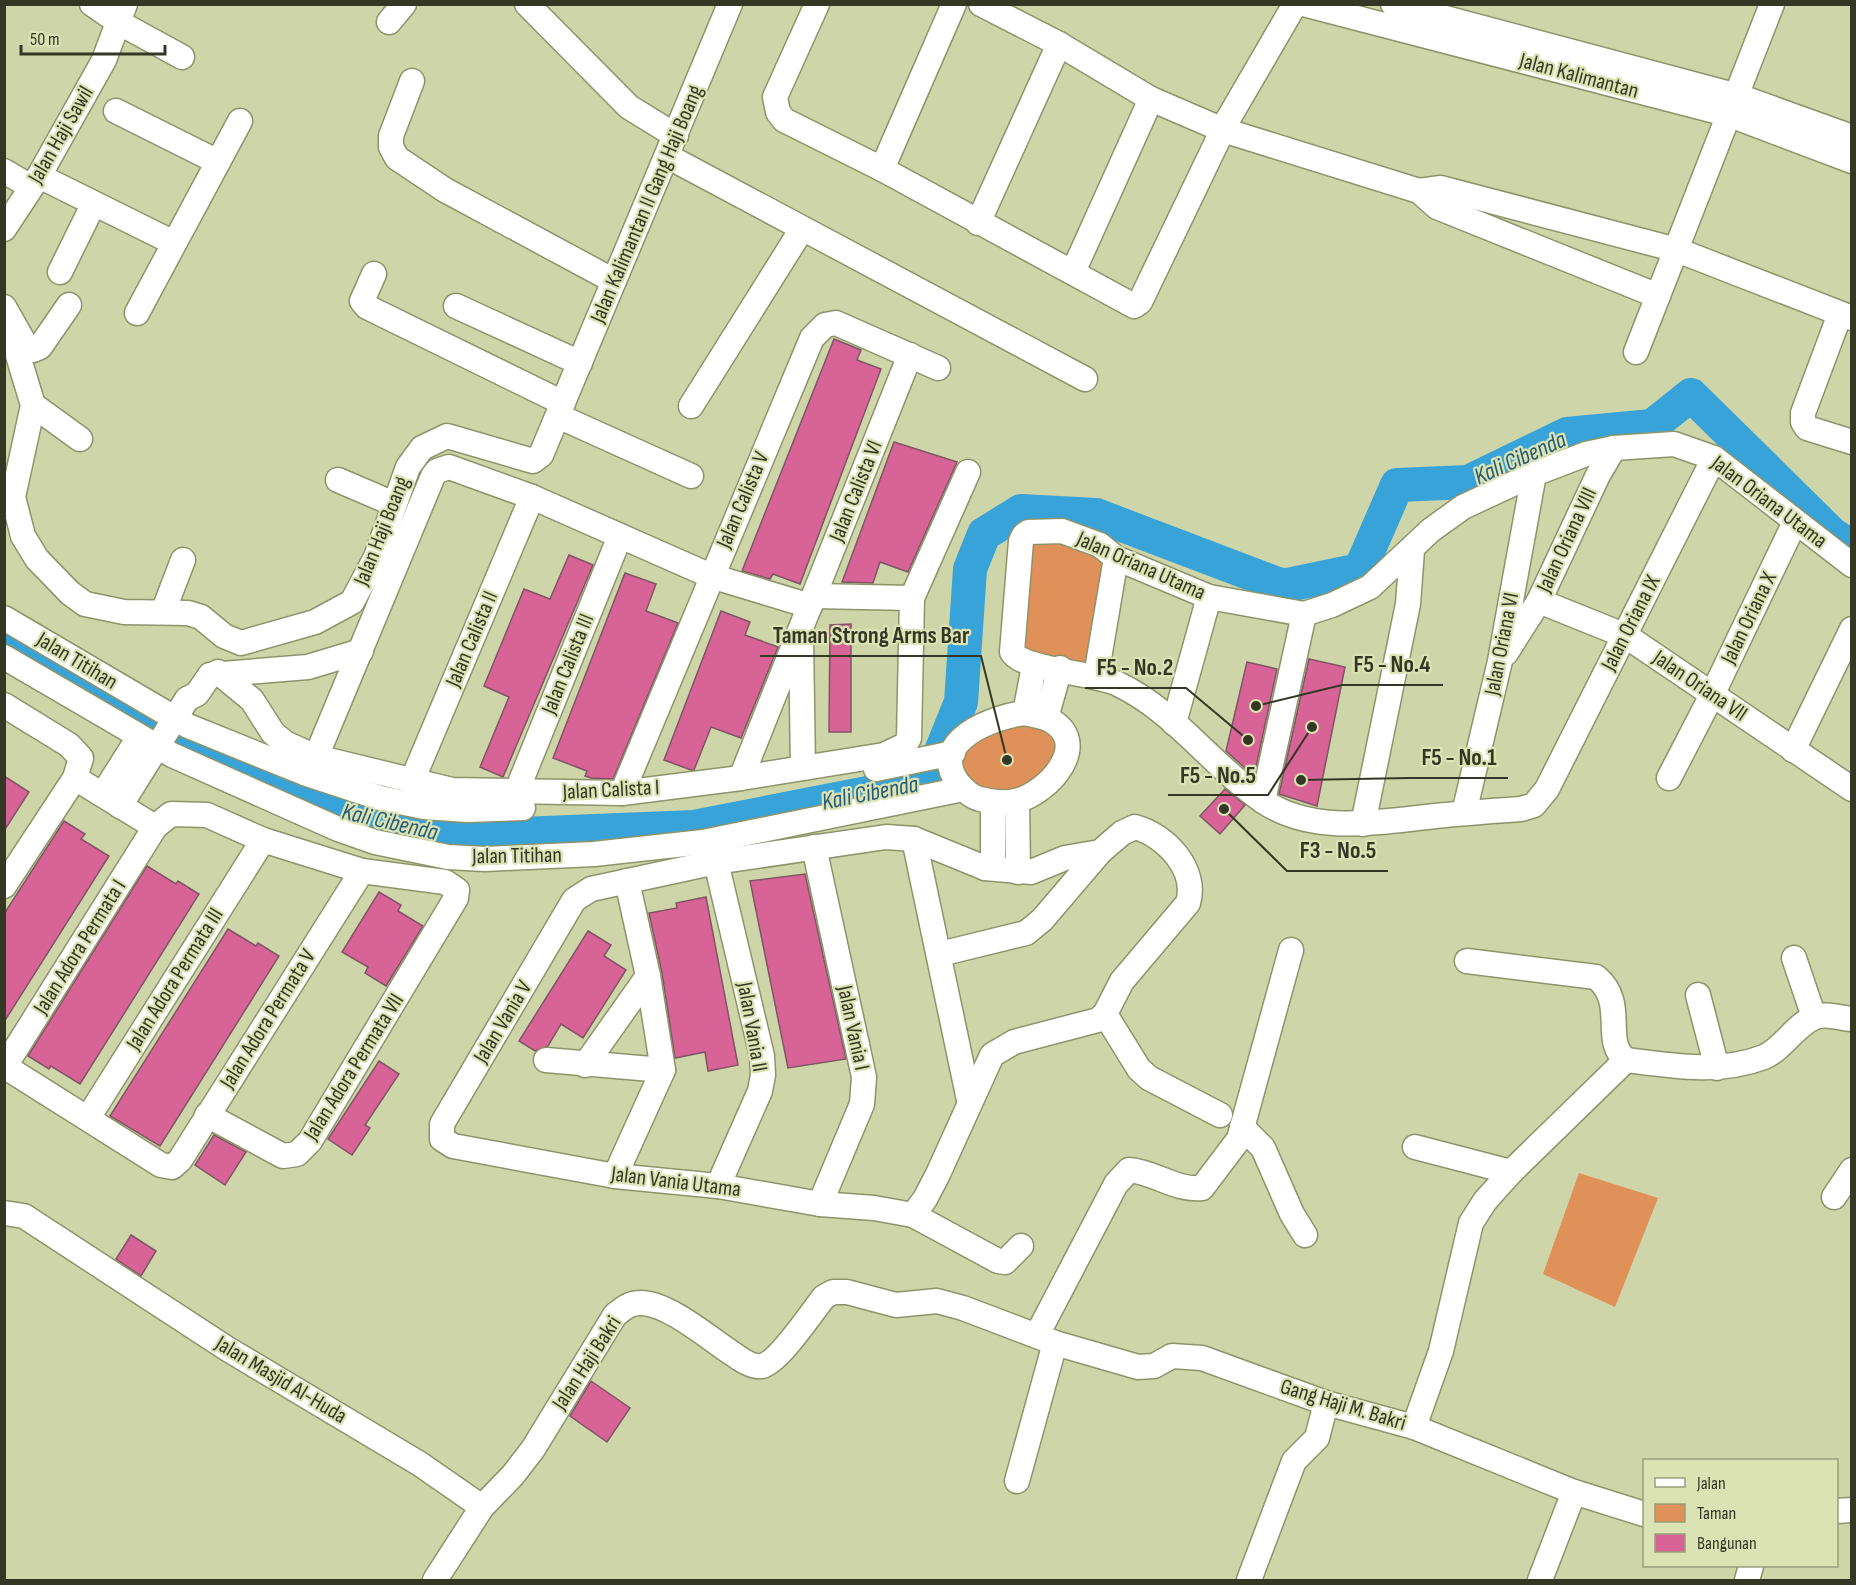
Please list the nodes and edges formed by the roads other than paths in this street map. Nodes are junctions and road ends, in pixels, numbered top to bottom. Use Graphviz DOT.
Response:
graph roads {
  1 [pos="92,4"];
  2 [pos="527,4"];
  3 [pos="817,4"];
  4 [pos="954,4"];
  5 [pos="981,4"];
  6 [pos="1295,4"];
  7 [pos="1303,4"];
  8 [pos="1393,4"];
  9 [pos="1772,4"];
  10 [pos="725,6"];
  11 [pos="121,14"];
  12 [pos="1059,44"];
  13 [pos="182,57"];
  14 [pos="411,81"];
  15 [pos="1151,99"];
  16 [pos="1734,106"];
  17 [pos="116,111"];
  18 [pos="240,121"];
  19 [pos="1223,130"];
  20 [pos="1851,137"];
  21 [pos="671,146"];
  22 [pos="1851,161"];
  23 [pos="218,162"];
  24 [pos="882,169"];
  25 [pos="4,171"];
  26 [pos="35,181"];
  27 [pos="1419,191"];
  28 [pos="93,205"];
  29 [pos="978,223"];
  30 [pos="4,229"];
  31 [pos="802,229"];
  32 [pos="174,243"];
  33 [pos="1677,250"];
  34 [pos="60,272"];
  35 [pos="1073,272"];
  36 [pos="374,274"];
  37 [pos="614,281"];
  38 [pos="1658,296"];
  39 [pos="69,304"];
  40 [pos="456,306"];
  41 [pos="4,307"];
  42 [pos="137,313"];
  43 [pos="1846,316"];
  44 [pos="4,328"];
  45 [pos="1636,352"];
  46 [pos="910,355"];
  47 [pos="580,363"];
  48 [pos="938,368"];
  49 [pos="1085,379"];
  50 [pos="33,405"];
  51 [pos="691,406"];
  52 [pos="560,409"];
  53 [pos="80,439"];
  54 [pos="1851,442"];
  55 [pos="1614,448"];
  56 [pos="1714,458"];
  57 [pos="968,472"];
  58 [pos="1534,474"];
  59 [pos="691,476"];
  60 [pos="338,480"];
  61 [pos="531,498"];
  62 [pos="394,504"];
  63 [pos="1795,522"];
  64 [pos="620,536"];
  65 [pos="1412,550"];
  66 [pos="1116,558"];
  67 [pos="183,560"];
  68 [pos="1851,565"];
  69 [pos="711,576"];
  70 [pos="1209,597"];
  71 [pos="912,598"];
  72 [pos="1539,601"];
  73 [pos="808,610"];
  74 [pos="163,612"];
  75 [pos="1304,614"];
  76 [pos="4,618"];
  77 [pos="1851,629"];
  78 [pos="1626,636"];
  79 [pos="361,651"];
  80 [pos="4,657"];
  81 [pos="1500,661"];
  82 [pos="1034,666"];
  83 [pos="1060,668"];
  84 [pos="218,672"];
  85 [pos="1096,676"];
  86 [pos="1713,693"];
  87 [pos="4,705"];
  88 [pos="1036,716"];
  89 [pos="1174,723"];
  90 [pos="170,737"];
  91 [pos="1793,750"];
  92 [pos="953,753"];
  93 [pos="316,757"];
  94 [pos="803,768"];
  95 [pos="75,778"];
  96 [pos="741,778"];
  97 [pos="1669,778"];
  98 [pos="412,781"];
  99 [pos="963,789"];
  100 [pos="1851,789"];
  101 [pos="516,793"];
  102 [pos="622,793"];
  103 [pos="111,800"];
  104 [pos="1005,801"];
  105 [pos="1263,801"];
  106 [pos="1464,813"];
  107 [pos="1363,824"];
  108 [pos="155,827"];
  109 [pos="914,839"];
  110 [pos="263,840"];
  111 [pos="814,847"];
  112 [pos="1100,852"];
  113 [pos="716,862"];
  114 [pos="985,868"];
  115 [pos="362,871"];
  116 [pos="1018,872"];
  117 [pos="627,881"];
  118 [pos="4,886"];
  119 [pos="1291,950"];
  120 [pos="940,954"];
  121 [pos="1794,958"];
  122 [pos="1467,961"];
  123 [pos="648,976"];
  124 [pos="1698,995"];
  125 [pos="1105,1014"];
  126 [pos="1820,1016"];
  127 [pos="1851,1019"];
  128 [pos="992,1054"];
  129 [pos="546,1060"];
  130 [pos="1626,1060"];
  131 [pos="963,1062"];
  132 [pos="585,1065"];
  133 [pos="5,1066"];
  134 [pos="1717,1068"];
  135 [pos="663,1070"];
  136 [pos="969,1100"];
  137 [pos="207,1114"];
  138 [pos="1220,1115"];
  139 [pos="88,1118"];
  140 [pos="1242,1127"];
  141 [pos="442,1138"];
  142 [pos="1415,1147"];
  143 [pos="1851,1170"];
  144 [pos="1511,1172"];
  145 [pos="615,1176"];
  146 [pos="718,1186"];
  147 [pos="1834,1197"];
  148 [pos="820,1204"];
  149 [pos="4,1213"];
  150 [pos="913,1215"];
  151 [pos="1305,1235"];
  152 [pos="1022,1246"];
  153 [pos="1046,1339"];
  154 [pos="1326,1403"];
  155 [pos="1414,1427"];
  156 [pos="1017,1481"];
  157 [pos="1575,1492"];
  158 [pos="482,1507"];
  159 [pos="1643,1514"];
  160 [pos="435,1581"];
  161 [pos="1249,1581"];
  162 [pos="1540,1581"];
  1 -- 11 [label="street"];
  2 -- 21 [label="street"];
  3 -- 24 [label="street"];
  4 -- 24 [label="street"];
  5 -- 12 [label="street"];
  6 -- 19 [label="street"];
  7 -- 16 [label="street, Jalan Kalimantan"];
  8 -- 16 [label="street, Jalan Kalimantan"];
  9 -- 16 [label="street"];
  10 -- 21 [label="street, Jalan Kalimantan II Gang Haji Boang"];
  11 -- 13 [label="street"];
  11 -- 26 [label="street, Jalan Haji Sawil"];
  12 -- 15 [label="street"];
  12 -- 29 [label="street"];
  14 -- 37 [label="street"];
  15 -- 19 [label="street"];
  15 -- 35 [label="street"];
  16 -- 20 [label="street, Jalan Kalimantan"];
  16 -- 22 [label="street, Jalan Kalimantan"];
  16 -- 33 [label="street"];
  17 -- 23 [label="street"];
  18 -- 23 [label="street"];
  19 -- 27 [label="street"];
  19 -- 35 [label="street"];
  21 -- 31 [label="street"];
  21 -- 37 [label="street, Jalan Kalimantan II Gang Haji Boang"];
  23 -- 32 [label="street"];
  24 -- 29 [label="street"];
  25 -- 26 [label="street"];
  26 -- 28 [label="street"];
  26 -- 30 [label="street, Jalan Haji Sawil"];
  27 -- 33 [label="street"];
  27 -- 38 [label="street"];
  28 -- 32 [label="street"];
  28 -- 34 [label="street"];
  29 -- 35 [label="street"];
  31 -- 49 [label="street"];
  31 -- 51 [label="street"];
  32 -- 42 [label="street"];
  33 -- 38 [label="street"];
  33 -- 43 [label="street"];
  36 -- 52 [label="street"];
  37 -- 47 [label="street, Jalan Kalimantan II Gang Haji Boang"];
  38 -- 45 [label="street"];
  39 -- 41 [label="street"];
  40 -- 47 [label="street"];
  43 -- 54 [label="street"];
  44 -- 50 [label="street, Jalan Haji Boang"];
  46 -- 48 [label="street, Jalan Calista V"];
  46 -- 69 [label="street, Jalan Calista V"];
  46 -- 73 [label="street, Jalan Calista VI"];
  47 -- 52 [label="street, Jalan Kalimantan II Gang Haji Boang"];
  50 -- 53 [label="street"];
  50 -- 74 [label="street, Jalan Haji Boang"];
  52 -- 59 [label="street"];
  52 -- 62 [label="street, Jalan Haji Boang"];
  55 -- 56 [label="street, Jalan Oriana Utama"];
  55 -- 58 [label="street, Jalan Oriana Utama"];
  55 -- 72 [label="street, Jalan Oriana VIII"];
  56 -- 63 [label="street, Jalan Oriana Utama"];
  56 -- 78 [label="street, Jalan Oriana IX"];
  57 -- 71 [label="street"];
  58 -- 65 [label="street, Jalan Oriana Utama"];
  58 -- 81 [label="street, Jalan Oriana VI"];
  60 -- 62 [label="street"];
  61 -- 64 [label="street"];
  61 -- 79 [label="street"];
  61 -- 98 [label="street, Jalan Calista II"];
  62 -- 74 [label="street, Jalan Haji Boang"];
  63 -- 68 [label="street, Jalan Oriana Utama"];
  63 -- 86 [label="street, Jalan Oriana X"];
  64 -- 69 [label="street"];
  64 -- 101 [label="street, Jalan Calista III"];
  65 -- 75 [label="street, Jalan Oriana Utama"];
  65 -- 107 [label="street"];
  66 -- 70 [label="street, Jalan Oriana Utama"];
  66 -- 82 [label="street, Jalan Oriana Utama"];
  66 -- 85 [label="street"];
  67 -- 74 [label="street"];
  69 -- 73 [label="street"];
  69 -- 102 [label="street, Jalan Calista V"];
  70 -- 75 [label="street, Jalan Oriana Utama"];
  70 -- 89 [label="street"];
  71 -- 73 [label="street"];
  71 -- 94 [label="street, Jalan Calista I"];
  72 -- 78 [label="street, Jalan Oriana VII"];
  72 -- 81 [label="street, Jalan Oriana VIII"];
  73 -- 94 [label="street, Jalan Calista VI"];
  73 -- 96 [label="street, Jalan Calista VI"];
  75 -- 105 [label="street"];
  76 -- 90 [label="street, Jalan Titihan"];
  77 -- 91 [label="street"];
  78 -- 86 [label="street, Jalan Oriana VII"];
  78 -- 106 [label="street, Jalan Oriana IX"];
  79 -- 84 [label="street"];
  79 -- 93 [label="street"];
  80 -- 90 [label="street, Jalan Titihan"];
  81 -- 106 [label="street, Jalan Oriana VI"];
  82 -- 83 [label="street"];
  82 -- 88 [label="street"];
  83 -- 85 [label="street"];
  83 -- 88 [label="street"];
  84 -- 90 [label="street"];
  84 -- 93 [label="street, Jalan Calista I"];
  85 -- 89 [label="street"];
  86 -- 91 [label="street, Jalan Oriana VII"];
  86 -- 97 [label="street, Jalan Oriana X"];
  87 -- 95 [label="street"];
  88 -- 92 [label="street"];
  88 -- 104 [label="street"];
  89 -- 105 [label="street"];
  90 -- 92 [label="street, Jalan Titihan"];
  90 -- 99 [label="street, Jalan Titihan"];
  90 -- 103 [label="street"];
  91 -- 100 [label="street, Jalan Oriana VII"];
  92 -- 99 [label="street"];
  93 -- 98 [label="street, Jalan Calista I"];
  94 -- 96 [label="street, Jalan Calista I"];
  95 -- 103 [label="street"];
  95 -- 118 [label="street"];
  96 -- 102 [label="street, Jalan Calista I"];
  98 -- 101 [label="street, Jalan Calista I"];
  99 -- 104 [label="street"];
  101 -- 102 [label="street, Jalan Calista I"];
  103 -- 108 [label="street"];
  104 -- 114 [label="street"];
  104 -- 116 [label="street"];
  105 -- 107 [label="street"];
  106 -- 107 [label="street"];
  108 -- 110 [label="street"];
  108 -- 133 [label="street, Jalan Adora Permata I"];
  109 -- 111 [label="street"];
  109 -- 114 [label="street"];
  109 -- 120 [label="street"];
  110 -- 115 [label="street"];
  110 -- 139 [label="street, Jalan Adora Permata III"];
  111 -- 113 [label="street"];
  111 -- 148 [label="street, Jalan Vania I"];
  112 -- 116 [label="street"];
  112 -- 120 [label="street"];
  112 -- 125 [label="street"];
  113 -- 117 [label="street"];
  113 -- 146 [label="street, Jalan Vania II"];
  114 -- 116 [label="street"];
  115 -- 137 [label="street, Jalan Adora Permata V"];
  115 -- 137 [label="street, Jalan Adora Permata VII"];
  117 -- 123 [label="street"];
  117 -- 141 [label="street, Jalan Vania V"];
  119 -- 140 [label="street"];
  120 -- 131 [label="street"];
  121 -- 126 [label="street"];
  122 -- 130 [label="street"];
  123 -- 132 [label="street"];
  123 -- 135 [label="street"];
  124 -- 134 [label="street"];
  125 -- 128 [label="street"];
  125 -- 138 [label="street"];
  126 -- 127 [label="street"];
  126 -- 134 [label="street"];
  128 -- 131 [label="street"];
  128 -- 136 [label="street"];
  129 -- 132 [label="street"];
  130 -- 134 [label="street"];
  130 -- 144 [label="street"];
  131 -- 136 [label="street"];
  132 -- 135 [label="street"];
  133 -- 139 [label="street"];
  135 -- 145 [label="street"];
  136 -- 150 [label="street"];
  137 -- 139 [label="street, Jalan Adora Permata V"];
  140 -- 151 [label="street"];
  140 -- 153 [label="street"];
  141 -- 145 [label="street, Jalan Vania Utama"];
  142 -- 144 [label="street"];
  143 -- 147 [label="street"];
  144 -- 155 [label="street"];
  145 -- 146 [label="street, Jalan Vania Utama"];
  146 -- 148 [label="street, Jalan Vania Utama"];
  148 -- 150 [label="street, Jalan Vania Utama"];
  149 -- 158 [label="street, Jalan Masjid Al-Huda"];
  150 -- 152 [label="street, Jalan Vania Utama"];
  153 -- 154 [label="street, Gang Haji M. Bakri"];
  153 -- 156 [label="street"];
  153 -- 158 [label="street, Jalan Haji Bakri"];
  154 -- 155 [label="street, Gang Haji M. Bakri"];
  154 -- 161 [label="street"];
  155 -- 157 [label="street, Gang Haji M. Bakri"];
  157 -- 159 [label="street, Gang Haji M. Bakri"];
  157 -- 162 [label="street"];
  158 -- 160 [label="street"];
}
